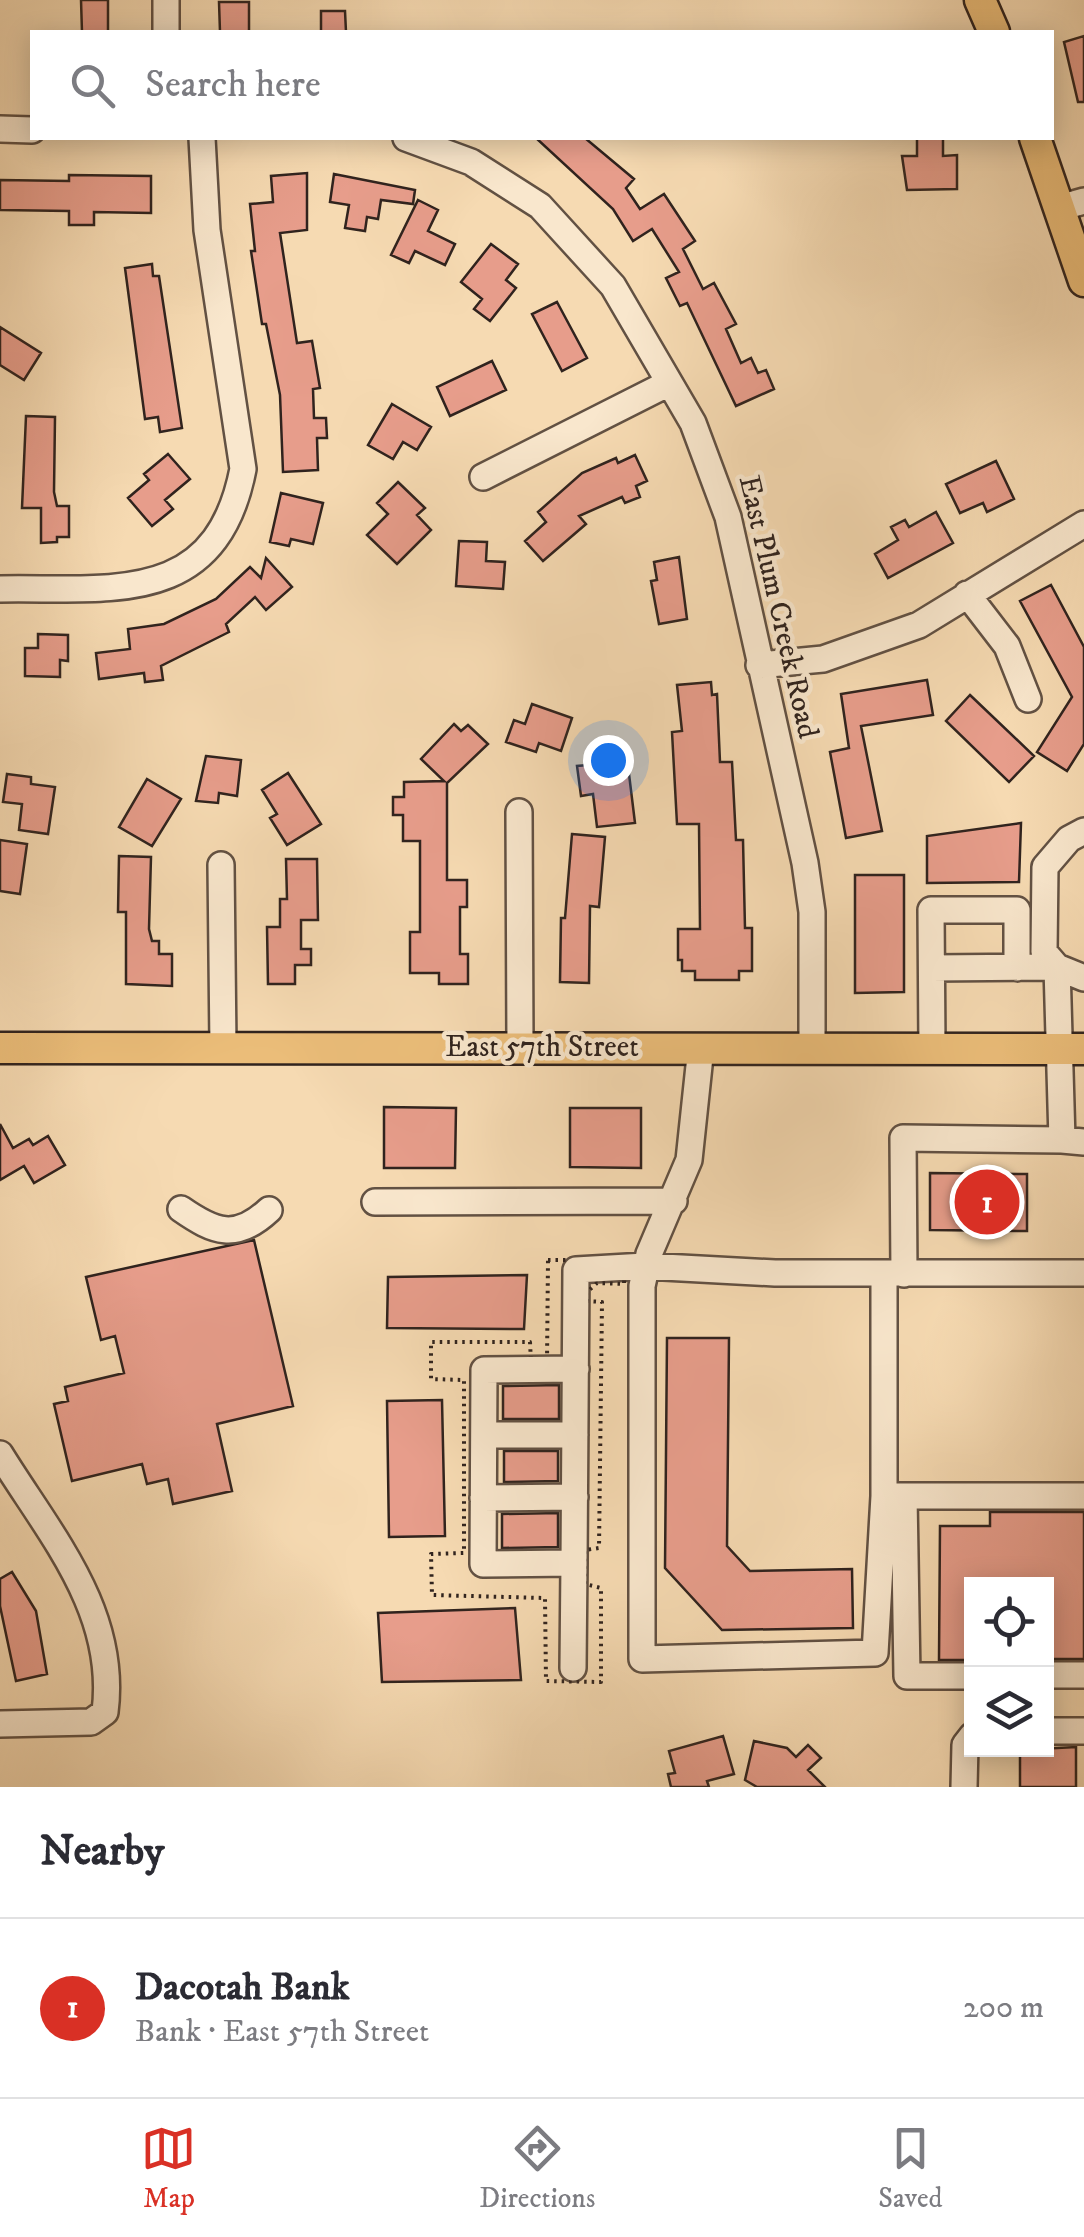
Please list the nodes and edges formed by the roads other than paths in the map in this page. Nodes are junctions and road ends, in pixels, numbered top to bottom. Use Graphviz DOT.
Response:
graph roads {
  1 [pos="166,0"];
  2 [pos="980,0"];
  3 [pos="166,30"];
  4 [pos="993,30"];
  5 [pos="0,130"];
  6 [pos="30,130"];
  7 [pos="202,140"];
  8 [pos="412,140"];
  9 [pos="1036,140"];
  10 [pos="1071,204"];
  11 [pos="1084,282"];
  12 [pos="669,383"];
  13 [pos="483,477"];
  14 [pos="1084,524"];
  15 [pos="0,589"];
  16 [pos="968,594"];
  17 [pos="759,665"];
  18 [pos="1028,699"];
  19 [pos="518,812"];
  20 [pos="1084,831"];
  21 [pos="222,864"];
  22 [pos="1057,967"];
  23 [pos="932,968"];
  24 [pos="1017,968"];
  25 [pos="1084,978"];
  26 [pos="223,1047"];
  27 [pos="520,1047"];
  28 [pos="702,1047"];
  29 [pos="812,1047"];
  30 [pos="0,1048"];
  31 [pos="932,1048"];
  32 [pos="1073,1049"];
  33 [pos="1073,1141"];
  34 [pos="674,1201"];
  35 [pos="375,1202"];
  36 [pos="180,1209"];
  37 [pos="269,1210"];
  38 [pos="645,1266"];
  39 [pos="1084,1273"];
  40 [pos="894,1274"];
  41 [pos="576,1370"];
  42 [pos="484,1435"];
  43 [pos="575,1435"];
  44 [pos="0,1454"];
  45 [pos="894,1496"];
  46 [pos="1084,1496"];
  47 [pos="575,1497"];
  48 [pos="483,1498"];
  49 [pos="574,1563"];
  50 [pos="573,1668"];
  51 [pos="964,1676"];
  52 [pos="1054,1676"];
  53 [pos="1084,1676"];
  54 [pos="0,1724"];
  55 [pos="1054,1731"];
  56 [pos="1084,1731"];
  57 [pos="965,1757"];
  58 [pos="964,1787"];
  1 -- 3 [label="street"];
  2 -- 4 [label="main road"];
  5 -- 6 [label="street"];
  7 -- 15 [label="street"];
  8 -- 12 [label="street, East Plum Creek Road"];
  9 -- 10 [label="main road"];
  10 -- 11 [label="main road"];
  12 -- 13 [label="street"];
  12 -- 17 [label="street, East Plum Creek Road"];
  14 -- 16 [label="street"];
  16 -- 17 [label="street"];
  16 -- 18 [label="street"];
  17 -- 29 [label="street, East Plum Creek Road"];
  19 -- 27 [label="street"];
  20 -- 22 [label="street"];
  21 -- 26 [label="street"];
  22 -- 24 [label="street"];
  22 -- 25 [label="street"];
  22 -- 32 [label="street"];
  23 -- 24 [label="street"];
  23 -- 24 [label="street"];
  23 -- 31 [label="street"];
  26 -- 27 [label="main road, East 57th Street"];
  26 -- 30 [label="main road, East 57th Street"];
  27 -- 28 [label="main road, East 57th Street"];
  28 -- 29 [label="main road, East 57th Street"];
  28 -- 34 [label="street"];
  29 -- 31 [label="main road, East 57th Street"];
  31 -- 32 [label="main road, East 57th Street"];
  32 -- 33 [label="street"];
  33 -- 40 [label="street"];
  34 -- 35 [label="street"];
  34 -- 38 [label="street"];
  36 -- 37 [label="street"];
  38 -- 40 [label="street"];
  38 -- 41 [label="street"];
  38 -- 45 [label="street"];
  39 -- 40 [label="street"];
  40 -- 45 [label="street"];
  41 -- 42 [label="street"];
  41 -- 43 [label="street"];
  42 -- 43 [label="street"];
  42 -- 48 [label="street"];
  43 -- 47 [label="street"];
  44 -- 54 [label="street"];
  45 -- 46 [label="street"];
  45 -- 51 [label="street"];
  47 -- 48 [label="street"];
  47 -- 49 [label="street"];
  48 -- 49 [label="street"];
  49 -- 50 [label="street"];
  52 -- 53 [label="street"];
  55 -- 56 [label="street"];
  57 -- 58 [label="street"];
}
